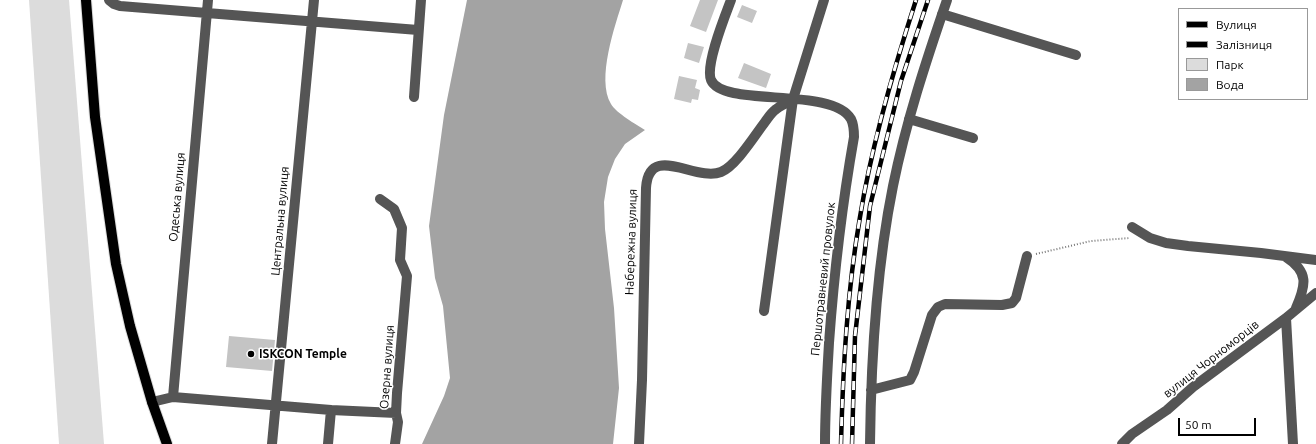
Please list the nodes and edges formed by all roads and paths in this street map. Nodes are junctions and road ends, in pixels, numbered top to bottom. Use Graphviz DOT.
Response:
graph roads {
  1 [pos="86,0"];
  2 [pos="108,0"];
  3 [pos="208,0"];
  4 [pos="314,0"];
  5 [pos="421,0"];
  6 [pos="731,0"];
  7 [pos="824,0"];
  8 [pos="947,0"];
  9 [pos="206,13"];
  10 [pos="942,14"];
  11 [pos="312,21"];
  12 [pos="418,30"];
  13 [pos="1076,55"];
  14 [pos="414,96"];
  15 [pos="793,99"];
  16 [pos="909,119"];
  17 [pos="973,138"];
  18 [pos="380,199"];
  19 [pos="1132,226"];
  20 [pos="1132,238"];
  21 [pos="1027,256"];
  22 [pos="1284,256"];
  23 [pos="1316,260"];
  24 [pos="1316,293"];
  25 [pos="1296,309"];
  26 [pos="764,311"];
  27 [pos="1286,318"];
  28 [pos="871,390"];
  29 [pos="174,397"];
  30 [pos="152,402"];
  31 [pos="276,406"];
  32 [pos="331,410"];
  33 [pos="396,413"];
  34 [pos="167,444"];
  35 [pos="272,444"];
  36 [pos="328,444"];
  37 [pos="395,444"];
  38 [pos="639,444"];
  39 [pos="825,444"];
  40 [pos="870,444"];
  41 [pos="1122,444"];
  42 [pos="1292,444"];
  1 -- 30 [label="main road"];
  2 -- 9 [label="street"];
  3 -- 9 [label="street, Одеська вулиця"];
  4 -- 11 [label="street, Центральна вулиця"];
  5 -- 12 [label="street"];
  6 -- 15 [label="street"];
  7 -- 15 [label="street"];
  8 -- 10 [label="street"];
  9 -- 11 [label="street"];
  9 -- 29 [label="street, Одеська вулиця"];
  10 -- 13 [label="street"];
  10 -- 16 [label="street"];
  11 -- 12 [label="street"];
  11 -- 31 [label="street, Центральна вулиця"];
  12 -- 14 [label="street"];
  15 -- 26 [label="street"];
  15 -- 38 [label="street, Набережна вулиця"];
  15 -- 39 [label="street, Першотравневий провулок"];
  16 -- 17 [label="street"];
  16 -- 28 [label="street"];
  18 -- 33 [label="street, Озерна вулиця"];
  19 -- 22 [label="street"];
  20 -- 21 [label="path"];
  21 -- 28 [label="street"];
  22 -- 23 [label="street"];
  22 -- 25 [label="street"];
  24 -- 25 [label="street, вулиця Чорноморців"];
  25 -- 27 [label="street, вулиця Чорноморців"];
  27 -- 41 [label="street, вулиця Чорноморців"];
  27 -- 42 [label="street"];
  28 -- 40 [label="street"];
  29 -- 30 [label="street"];
  29 -- 31 [label="street"];
  30 -- 34 [label="main road"];
  31 -- 32 [label="street"];
  31 -- 35 [label="street, Центральна вулиця"];
  32 -- 33 [label="street"];
  32 -- 36 [label="street"];
  33 -- 37 [label="street, Озерна вулиця"];
}
